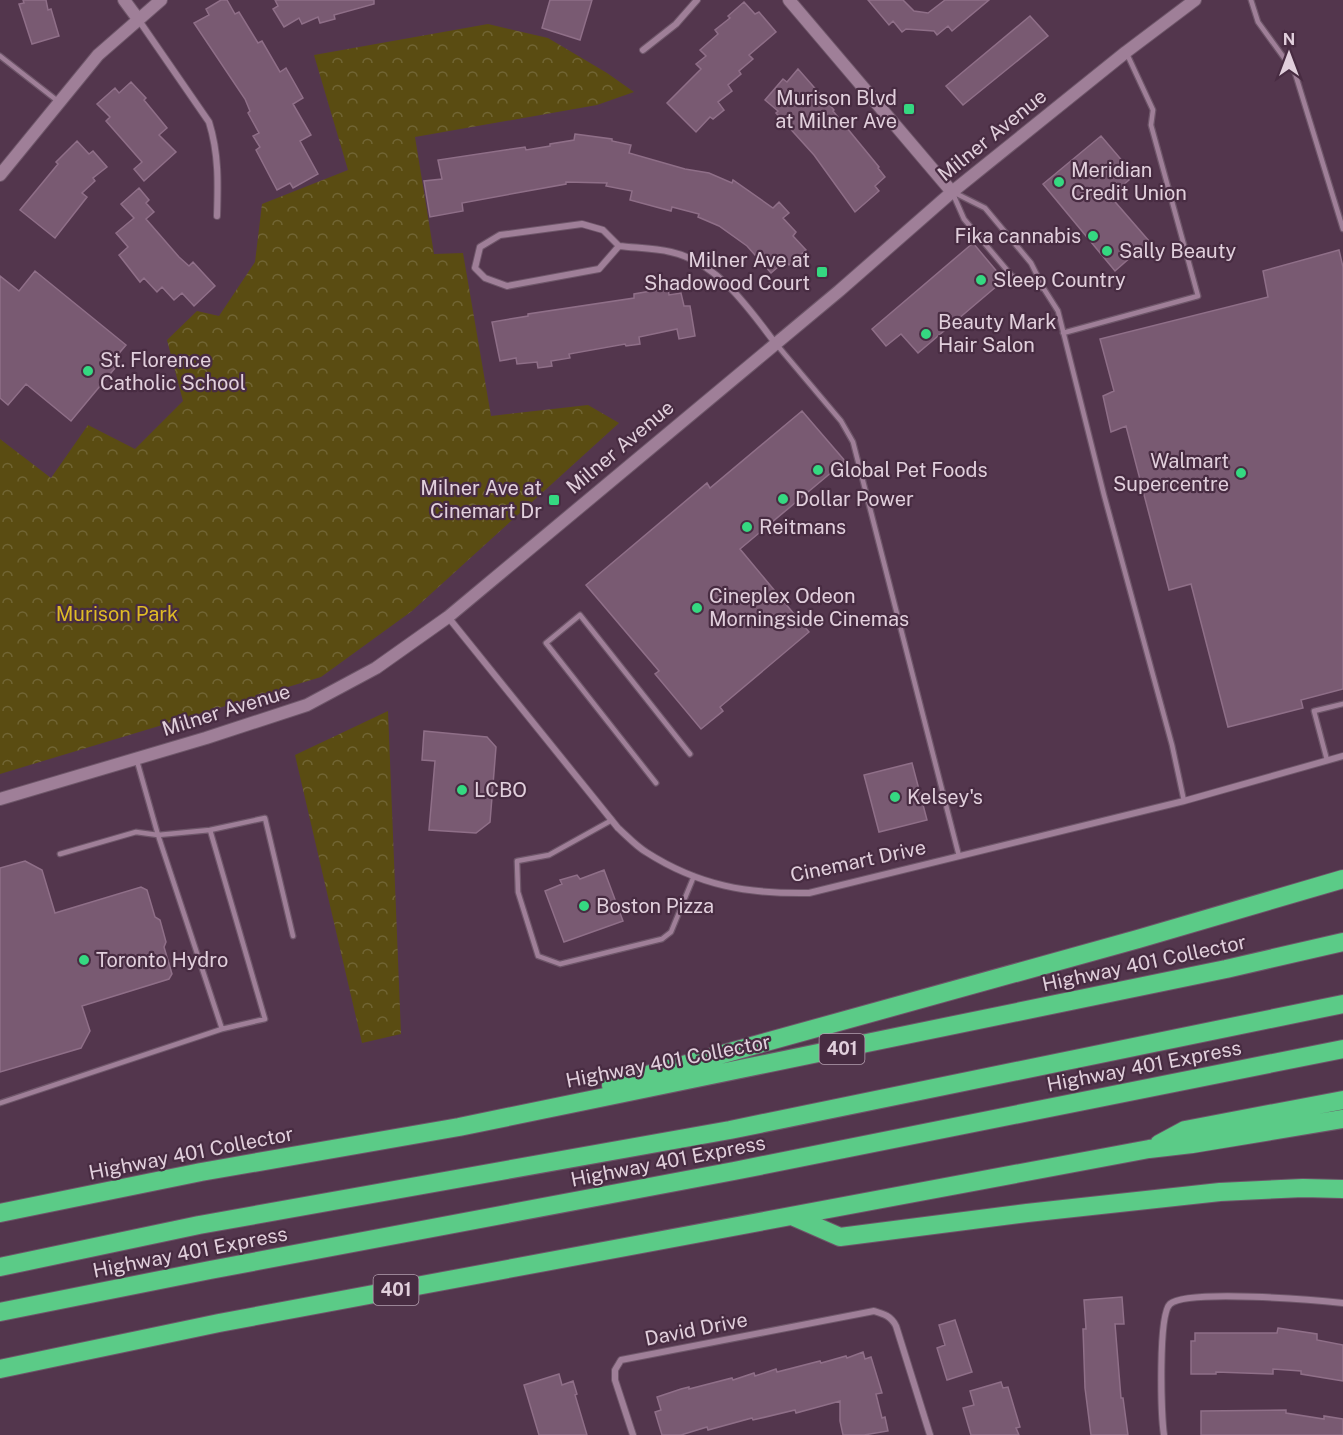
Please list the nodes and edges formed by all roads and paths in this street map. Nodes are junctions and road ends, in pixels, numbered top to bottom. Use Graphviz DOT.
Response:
graph roads {
  1 [pos="124,0"];
  2 [pos="161,0"];
  3 [pos="697,0"];
  4 [pos="789,0"];
  5 [pos="1195,0"];
  6 [pos="1251,0"];
  7 [pos="138,19"];
  8 [pos="643,50"];
  9 [pos="1126,52"];
  10 [pos="0,56"];
  11 [pos="59,102"];
  12 [pos="0,175"];
  13 [pos="952,192"];
  14 [pos="218,216"];
  15 [pos="1343,229"];
  16 [pos="619,246"];
  17 [pos="1044,289"];
  18 [pos="1063,333"];
  19 [pos="775,343"];
  20 [pos="448,617"];
  21 [pos="1343,704"];
  22 [pos="690,754"];
  23 [pos="1343,756"];
  24 [pos="136,759"];
  25 [pos="1327,760"];
  26 [pos="656,783"];
  27 [pos="0,799"];
  28 [pos="1184,801"];
  29 [pos="612,820"];
  30 [pos="210,830"];
  31 [pos="158,835"];
  32 [pos="60,854"];
  33 [pos="959,856"];
  34 [pos="694,876"];
  35 [pos="1343,879"];
  36 [pos="293,936"];
  37 [pos="1343,942"];
  38 [pos="1343,1004"];
  39 [pos="222,1029"];
  40 [pos="1343,1049"];
  41 [pos="1343,1100"];
  42 [pos="0,1103"];
  43 [pos="1343,1119"];
  44 [pos="459,1127"];
  45 [pos="1149,1149"];
  46 [pos="1343,1189"];
  47 [pos="0,1213"];
  48 [pos="792,1216"];
  49 [pos="0,1267"];
  50 [pos="1343,1303"];
  51 [pos="0,1312"];
  52 [pos="0,1369"];
  53 [pos="633,1435"];
  54 [pos="930,1435"];
  55 [pos="1164,1435"];
  1 -- 7 [label="main road"];
  2 -- 7 [label="main road"];
  3 -- 8 [label="street"];
  4 -- 13 [label="main road"];
  5 -- 9 [label="main road, Milner Avenue"];
  6 -- 15 [label="lane"];
  7 -- 11 [label="main road"];
  7 -- 14 [label="street"];
  9 -- 13 [label="main road, Milner Avenue"];
  9 -- 18 [label="lane"];
  10 -- 11 [label="lane"];
  11 -- 12 [label="main road"];
  13 -- 17 [label="lane"];
  13 -- 17 [label="lane"];
  13 -- 19 [label="main road, Milner Avenue"];
  16 -- 16 [label="street"];
  16 -- 19 [label="street"];
  17 -- 18 [label="lane"];
  18 -- 28 [label="lane"];
  19 -- 20 [label="main road, Milner Avenue"];
  19 -- 33 [label="lane"];
  20 -- 24 [label="main road, Milner Avenue"];
  20 -- 29 [label="street, Cinemart Drive"];
  21 -- 25 [label="lane"];
  22 -- 26 [label="lane"];
  23 -- 25 [label="street, Cinemart Drive"];
  24 -- 27 [label="main road, Milner Avenue"];
  24 -- 31 [label="lane"];
  25 -- 28 [label="street, Cinemart Drive"];
  28 -- 33 [label="street, Cinemart Drive"];
  29 -- 34 [label="street, Cinemart Drive"];
  29 -- 34 [label="lane"];
  30 -- 31 [label="lane"];
  30 -- 36 [label="lane"];
  30 -- 39 [label="lane"];
  31 -- 32 [label="lane"];
  31 -- 39 [label="lane"];
  33 -- 34 [label="street, Cinemart Drive"];
  35 -- 44 [label="highway"];
  37 -- 44 [label="highway, Highway 401 Collector / 401"];
  38 -- 49 [label="highway, Highway 401 Express"];
  39 -- 42 [label="lane"];
  40 -- 51 [label="highway, Highway 401 Express"];
  41 -- 45 [label="highway"];
  43 -- 45 [label="highway, 401"];
  44 -- 47 [label="highway, Highway 401 Collector / 401"];
  45 -- 48 [label="highway, 401"];
  46 -- 48 [label="highway"];
  48 -- 52 [label="highway, 401"];
  50 -- 55 [label="street"];
  53 -- 54 [label="street, David Drive"];
}
